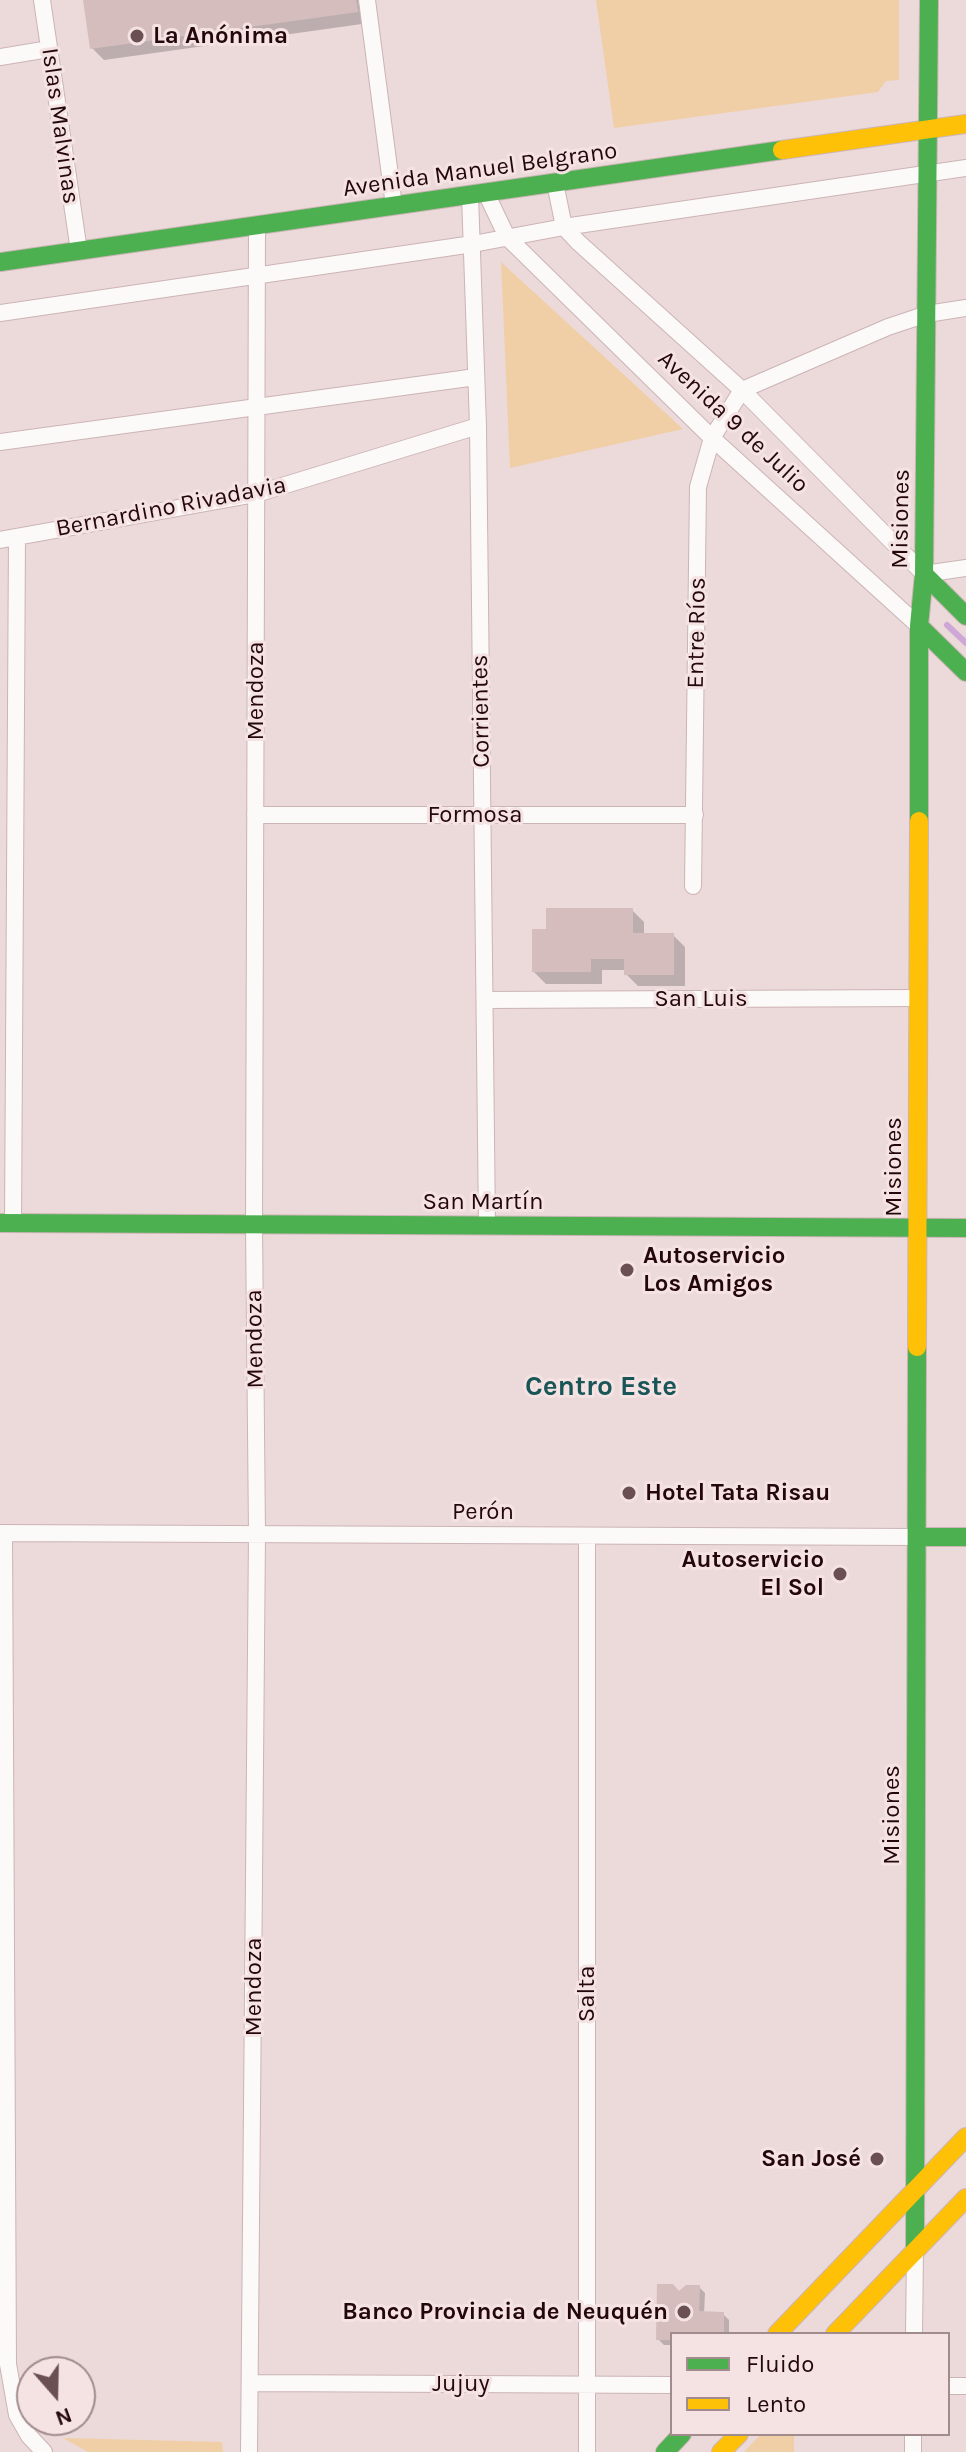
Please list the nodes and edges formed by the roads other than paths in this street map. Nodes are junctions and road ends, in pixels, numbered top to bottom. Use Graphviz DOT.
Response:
graph roads {
  1 [pos="42,0"];
  2 [pos="367,0"];
  3 [pos="929,0"];
  4 [pos="49,49"];
  5 [pos="0,57"];
  6 [pos="966,124"];
  7 [pos="929,130"];
  8 [pos="966,168"];
  9 [pos="929,173"];
  10 [pos="555,183"];
  11 [pos="478,194"];
  12 [pos="394,206"];
  13 [pos="257,226"];
  14 [pos="564,227"];
  15 [pos="507,237"];
  16 [pos="473,244"];
  17 [pos="79,251"];
  18 [pos="0,262"];
  19 [pos="257,275"];
  20 [pos="966,308"];
  21 [pos="0,313"];
  22 [pos="927,314"];
  23 [pos="476,377"];
  24 [pos="742,390"];
  25 [pos="257,407"];
  26 [pos="478,426"];
  27 [pos="712,438"];
  28 [pos="0,442"];
  29 [pos="256,494"];
  30 [pos="8,539"];
  31 [pos="966,568"];
  32 [pos="924,574"];
  33 [pos="966,616"];
  34 [pos="919,626"];
  35 [pos="966,672"];
  36 [pos="255,815"];
  37 [pos="482,815"];
  38 [pos="695,815"];
  39 [pos="693,886"];
  40 [pos="918,998"];
  41 [pos="485,1000"];
  42 [pos="7,1223"];
  43 [pos="254,1225"];
  44 [pos="487,1226"];
  45 [pos="918,1228"];
  46 [pos="966,1228"];
  47 [pos="2,1533"];
  48 [pos="257,1534"];
  49 [pos="587,1536"];
  50 [pos="917,1537"];
  51 [pos="966,1537"];
  52 [pos="966,2137"];
  53 [pos="915,2190"];
  54 [pos="966,2198"];
  55 [pos="915,2251"];
  56 [pos="779,2332"];
  57 [pos="837,2332"];
  58 [pos="914,2332"];
  59 [pos="250,2383"];
  60 [pos="587,2385"];
  61 [pos="670,2385"];
  62 [pos="680,2436"];
  63 [pos="737,2436"];
  64 [pos="44,2452"];
  65 [pos="249,2452"];
  66 [pos="587,2452"];
  67 [pos="665,2452"];
  68 [pos="721,2452"];
  1 -- 4 [label="street, Islas Malvinas"];
  2 -- 12 [label="street"];
  3 -- 7 [label="street, Misiones"];
  4 -- 5 [label="street"];
  4 -- 17 [label="street, Islas Malvinas"];
  6 -- 7 [label="street, Avenida Manuel Belgrano"];
  7 -- 9 [label="street, Misiones"];
  7 -- 10 [label="street, Avenida Manuel Belgrano"];
  8 -- 9 [label="street"];
  9 -- 14 [label="street"];
  9 -- 22 [label="street, Misiones"];
  10 -- 11 [label="street, Avenida Manuel Belgrano"];
  10 -- 14 [label="street"];
  11 -- 12 [label="street, Avenida Manuel Belgrano"];
  11 -- 15 [label="street, Avenida 9 de Julio"];
  11 -- 16 [label="street, Corrientes"];
  12 -- 13 [label="street, Avenida Manuel Belgrano"];
  13 -- 17 [label="street, Avenida Manuel Belgrano"];
  13 -- 19 [label="street, Mendoza"];
  14 -- 15 [label="street"];
  14 -- 24 [label="street, Avenida 9 de Julio"];
  15 -- 16 [label="street"];
  15 -- 27 [label="street, Avenida 9 de Julio"];
  16 -- 19 [label="street"];
  16 -- 23 [label="street, Corrientes"];
  17 -- 18 [label="street, Avenida Manuel Belgrano"];
  19 -- 21 [label="street"];
  19 -- 25 [label="street, Mendoza"];
  20 -- 22 [label="street"];
  22 -- 24 [label="street"];
  22 -- 32 [label="street, Misiones"];
  23 -- 25 [label="street"];
  23 -- 26 [label="street, Corrientes"];
  24 -- 27 [label="street, Entre Ríos"];
  24 -- 32 [label="street, Avenida 9 de Julio"];
  25 -- 28 [label="street"];
  25 -- 29 [label="street, Mendoza"];
  26 -- 29 [label="street, Bernardino Rivadavia"];
  26 -- 37 [label="street, Corrientes"];
  27 -- 34 [label="street, Avenida 9 de Julio"];
  27 -- 38 [label="street, Entre Ríos"];
  29 -- 30 [label="street, Bernardino Rivadavia"];
  29 -- 36 [label="street, Mendoza"];
  30 -- 42 [label="street"];
  31 -- 32 [label="street"];
  32 -- 33 [label="street, Avenida 9 de Julio"];
  32 -- 34 [label="street, Misiones"];
  34 -- 35 [label="street, Avenida 9 de Julio"];
  34 -- 40 [label="street, Misiones"];
  36 -- 37 [label="street, Formosa"];
  36 -- 43 [label="street, Mendoza"];
  37 -- 38 [label="street, Formosa"];
  37 -- 41 [label="street, Corrientes"];
  38 -- 39 [label="street, Entre Ríos"];
  40 -- 41 [label="street, San Luis"];
  40 -- 45 [label="street, Misiones"];
  41 -- 44 [label="street, Corrientes"];
  42 -- 43 [label="street, San Martín"];
  43 -- 44 [label="street, San Martín"];
  43 -- 48 [label="street, Mendoza"];
  44 -- 45 [label="street, San Martín"];
  45 -- 46 [label="street, San Martín"];
  45 -- 50 [label="street, Misiones"];
  47 -- 48 [label="street, Perón"];
  47 -- 64 [label="street"];
  48 -- 49 [label="street, Perón"];
  48 -- 59 [label="street, Mendoza"];
  49 -- 50 [label="street, Perón"];
  49 -- 60 [label="street, Salta"];
  50 -- 51 [label="street, Perón"];
  50 -- 53 [label="street, Misiones"];
  52 -- 53 [label="street"];
  53 -- 55 [label="street, Misiones"];
  53 -- 56 [label="street"];
  54 -- 55 [label="street"];
  55 -- 57 [label="street"];
  55 -- 58 [label="street, Misiones"];
  59 -- 60 [label="street, Jujuy"];
  59 -- 65 [label="street, Mendoza"];
  60 -- 61 [label="street, Jujuy"];
  60 -- 66 [label="street, Salta"];
  62 -- 67 [label="street"];
  63 -- 68 [label="street"];
}
